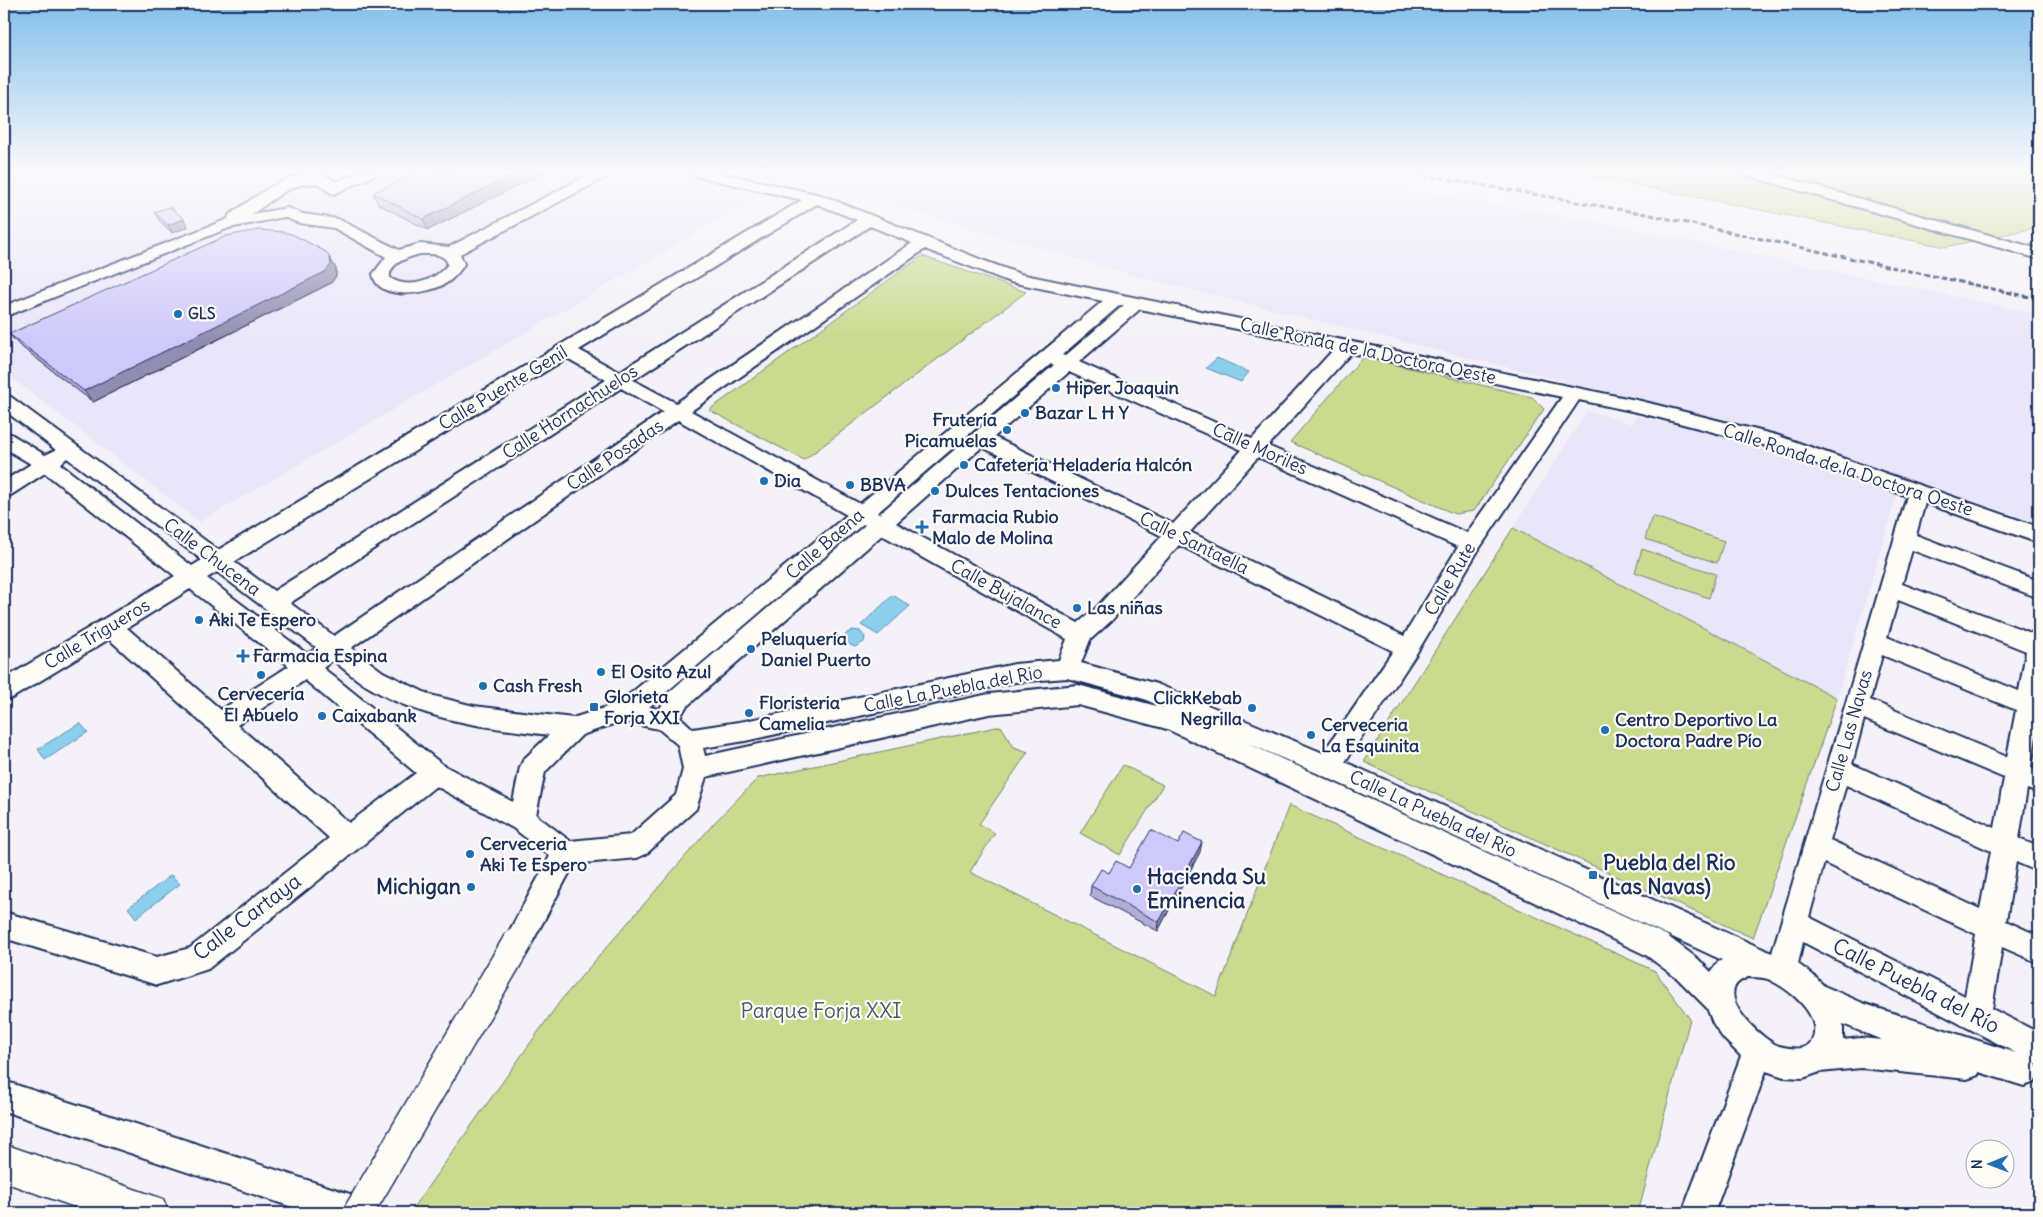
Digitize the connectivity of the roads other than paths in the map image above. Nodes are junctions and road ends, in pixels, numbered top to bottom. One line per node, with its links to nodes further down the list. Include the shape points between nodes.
1 (213, 229): 14 (street)
2 (363, 229): 13 (street)
3 (496, 229): 11 (street)
4 (765, 229): 20 (street, Calle Puente Genil)
5 (854, 229): 22 (street, Calle Hornachuelos)
6 (889, 229): 9 (street, Calle Ronda de la Doctora Oeste)
7 (1946, 229): 8 (street)
8 (1985, 240): 10 (street); 12 (street)
9 (923, 243): 15 (street, Calle Ronda de la Doctora Oeste, via 995,272); 25 (street, Calle Posadas)
10 (2039, 248)
11 (450, 253): 13 (street, via 420,249); 13 (street, via 456,264 452,270 435,282 413,288 394,287 382,280 383,268)
12 (2039, 254)
13 (398, 256)
14 (62, 288): 17 (street); 18 (street)
15 (1116, 299): 16 (street, Calle Ronda de la Doctora Oeste); 21 (street, Calle Baena)
16 (1137, 303): 19 (street, Calle Ronda de la Doctora Oeste); 21 (street, Calle Baena)
17 (4, 306)
18 (4, 312)
19 (1347, 346): 23 (street, Calle Ronda de la Doctora Oeste); 28 (street)
20 (566, 350): 22 (street, Calle Bujalance); 39 (street, Calle Puente Genil)
21 (1058, 360): 26 (street, Calle Baena); 28 (street, Calle Moriles); 33 (street, Calle Baena)
22 (620, 380): 25 (street, Calle Bujalance); 43 (street, Calle Hornachuelos)
23 (1574, 393): 32 (street, Calle Ronda de la Doctora Oeste, via 1769,440); 38 (street, Calle Rute)
24 (4, 401): 29 (street, Calle Chucena)
25 (678, 412): 33 (street, Calle Bujalance); 48 (street, Calle Posadas)
26 (980, 438): 34 (street, Calle Baena); 35 (street, Calle Santaella)
27 (4, 439): 30 (street, Calle Chucena)
28 (1256, 447): 35 (street); 38 (street, Calle Moriles)
29 (68, 450): 30 (street); 39 (street, Calle Chucena)
30 (46, 464): 31 (street); 40 (street, Calle Chucena)
31 (4, 490)
32 (1918, 492): 36 (street, Calle Ronda de la Doctora Oeste); 37 (street, Calle Las Navas)
33 (861, 513): 34 (street, Calle Bujalance); 55 (street, Calle Baena)
34 (880, 524): 45 (street, Calle Bujalance); 56 (street, Calle Baena, via 677,700)
35 (1176, 535): 45 (street, via 1104,614); 49 (street, Calle Santaella)
36 (2039, 535)
37 (1904, 540): 41 (street, Calle Las Navas); 42 (street)
38 (1471, 544): 49 (street, Calle Rute)
39 (218, 561): 40 (street, Calle Puente Genil); 43 (street, Calle Chucena)
40 (191, 577): 44 (street, Calle Trigueros); 50 (street, Calle Chucena)
41 (1890, 588): 46 (street, Calle Las Navas); 47 (street)
42 (2039, 590)
43 (273, 603): 48 (street, Calle Chucena)
44 (110, 626): 52 (street, Calle Trigueros); 57 (street)
45 (1080, 635): 51 (street)
46 (1875, 642): 53 (street, Calle Las Navas); 54 (street)
47 (2039, 646): 54 (street)
48 (333, 648): 50 (street, Calle Posadas); 58 (street, Calle Chucena, via 375,679 424,703 474,716)
49 (1408, 648): 60 (street, Calle Rute)
50 (306, 667): 57 (street, Calle Posadas); 63 (street, Calle Chucena)
51 (1068, 669): 59 (street, Calle La Puebla del Rio, via 1015,673); 60 (street, Calle La Puebla del Rio, via 1149,691)
52 (4, 691)
53 (1857, 705): 62 (street, Calle Las Navas); 64 (street)
54 (2034, 706): 64 (street)
55 (624, 712): 56 (street); 58 (street)
56 (666, 720): 59 (street)
57 (221, 723): 66 (street)
58 (573, 728): 65 (street, via 533,767)
59 (688, 740): 61 (street)
60 (1328, 766): 75 (street, Calle La Puebla del Rio)
61 (696, 769): 69 (street, via 687,801 637,846); 77 (street, Calle La Puebla del Rio, via 989,704 1078,695 1173,720 1656,945 1688,969)
62 (1838, 770): 67 (street); 68 (street, Calle Las Navas)
63 (434, 773): 65 (street, Calle Chucena); 66 (street, Calle Cartaya)
64 (2029, 777): 67 (street)
65 (522, 820): 69 (street)
66 (348, 839): 72 (street, Calle Cartaya, via 198,959 157,971)
67 (2006, 845): 70 (street); 73 (street)
68 (1816, 846): 71 (street, Calle Las Navas); 73 (street)
69 (566, 854): 85 (street, bridge)
70 (2039, 860)
71 (1793, 923): 75 (street, Calle Las Navas); 78 (street, Calle Puebla del Río)
72 (4, 926)
73 (1992, 928): 74 (street); 78 (street)
74 (2039, 950)
75 (1771, 967): 76 (street, via 1799,981); 77 (street, via 1745,963 1733,967 1724,975)
76 (1814, 996): 80 (street, via 1825,1013 1830,1030 1828,1045); 81 (street, via 1910,1034)
77 (1719, 1000): 79 (street, via 1732,1027)
78 (1976, 1017): 81 (street, Calle Puebla del Río)
79 (1758, 1051): 80 (street, via 1774,1060 1791,1063); 86 (street)
80 (1819, 1057): 81 (street, via 1862,1054)
81 (2034, 1065)
82 (4, 1096): 85 (street)
83 (4, 1163): 84 (highway)
84 (149, 1213)
85 (359, 1213)
86 (1698, 1213)

